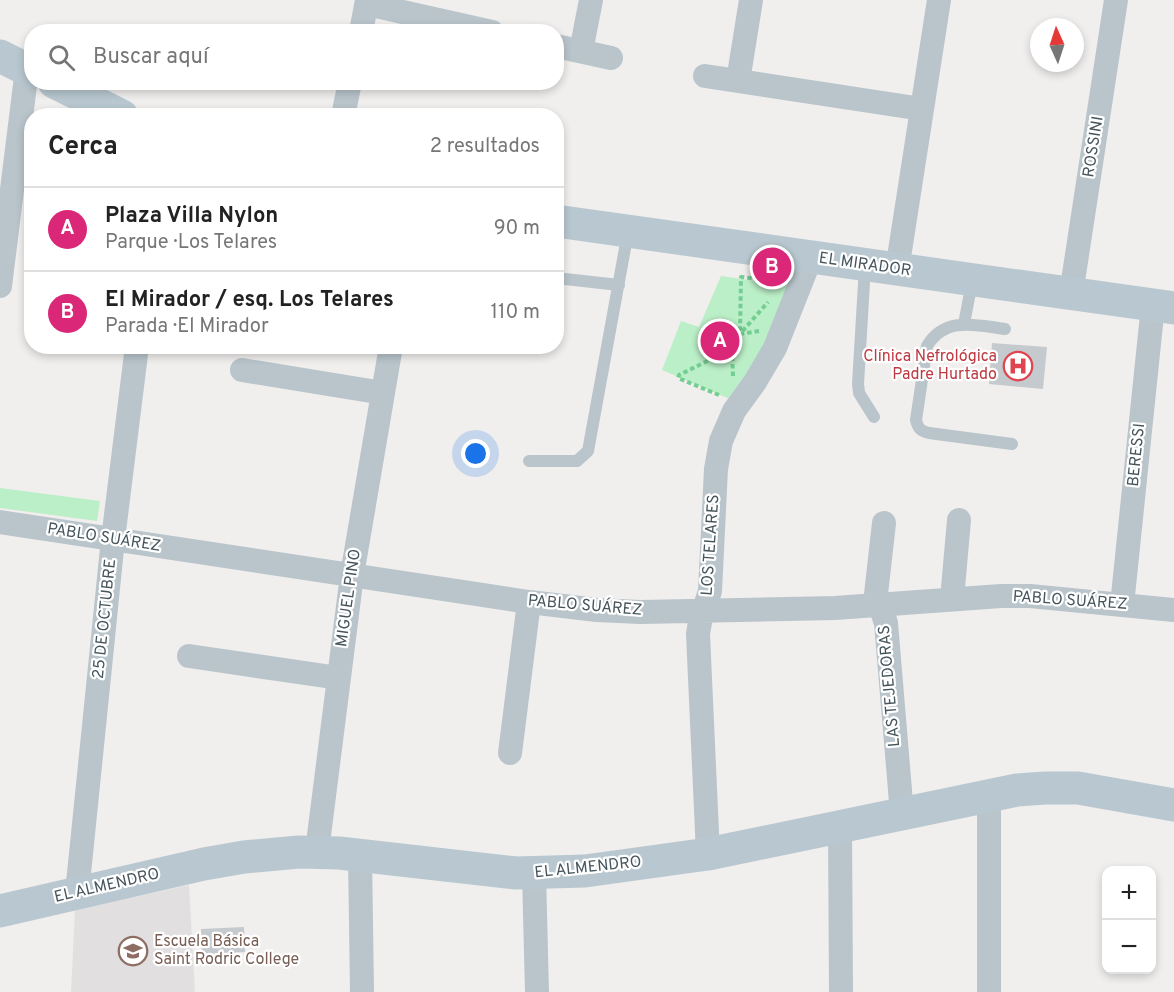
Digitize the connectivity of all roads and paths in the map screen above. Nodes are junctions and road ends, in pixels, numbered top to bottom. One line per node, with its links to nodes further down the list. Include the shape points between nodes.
1 (591, 0): 9 (street)
2 (751, 0): 12 (street)
3 (939, 0): 18 (street)
4 (1116, 0): 28 (street, ROSSINI)
5 (367, 2): 6 (street); 7 (street)
6 (363, 24)
7 (459, 24)
8 (564, 48): 9 (street)
9 (581, 51): 10 (street)
10 (611, 58)
11 (705, 76): 12 (street)
12 (738, 81): 18 (street)
13 (25, 90): 27 (street)
14 (69, 90): 16 (street)
15 (348, 90): 17 (street)
16 (106, 108)
17 (345, 108)
18 (922, 109): 22 (street)
19 (564, 222): 20 (street, EL MIRADOR)
20 (628, 231): 23 (street, EL MIRADOR); 26 (lane)
21 (865, 265): 22 (street, EL MIRADOR); 23 (street, EL MIRADOR); 39 (lane, via 858,384 859,393)
22 (897, 270): 25 (street, EL MIRADOR)
23 (799, 274): 31 (street, LOS TELARES); 33 (path); 33 (path, via 741,277)
24 (564, 279): 26 (lane)
25 (972, 280): 28 (street, EL MIRADOR); 30 (lane)
26 (619, 285): 41 (lane, via 588,451 577,461)
27 (0, 286)
28 (1071, 294): 29 (street, EL MIRADOR)
29 (1163, 307): 49 (street, BERESSI)
30 (964, 324): 32 (lane); 40 (lane, via 940,331 927,346 917,427 929,433)
31 (783, 328): 33 (path); 38 (street, LOS TELARES, via 764,368)
32 (1005, 329)
33 (740, 334): 38 (path, via 732,350 680,373 678,378)
34 (136, 354): 45 (street, 25 DE OCTUBRE)
35 (390, 354): 37 (street, MIGUEL PINO)
36 (242, 370): 37 (street)
37 (383, 393): 46 (street, MIGUEL PINO)
38 (739, 405): 52 (street, LOS TELARES, via 725,428 718,455 710,591)
39 (874, 417)
40 (1012, 444)
41 (529, 461)
42 (959, 520): 47 (street)
43 (0, 522): 45 (street, PABLO SUÁREZ)
44 (884, 523): 50 (street, LAS TEJEDORAS, via 876,582)
45 (113, 539): 46 (street, PABLO SUÁREZ); 64 (street, 25 DE OCTUBRE)
46 (352, 575): 48 (street, PABLO SUÁREZ); 54 (street, MIGUEL PINO)
47 (952, 599): 49 (street, PABLO SUÁREZ, via 1030,596); 50 (street, PABLO SUÁREZ)
48 (529, 602): 52 (street, PABLO SUÁREZ, via 597,610); 55 (street)
49 (1122, 605): 51 (street, PABLO SUÁREZ)
50 (880, 606): 52 (street, PABLO SUÁREZ); 58 (street, LAS TEJEDORAS, via 886,622)
51 (1174, 610)
52 (704, 611): 61 (street, LOS TELARES, via 698,634)
53 (189, 656): 54 (street)
54 (339, 678): 60 (street, MIGUEL PINO)
55 (510, 753)
56 (989, 796): 57 (street, EL ALMENDRO, via 1061,787); 58 (street, EL ALMENDRO); 69 (street)
57 (1174, 805)
58 (902, 814): 59 (street, EL ALMENDRO)
59 (840, 828): 61 (street, EL ALMENDRO); 68 (street)
60 (317, 851): 62 (street, EL ALMENDRO); 64 (street, EL ALMENDRO, via 204,864)
61 (708, 854): 63 (street, EL ALMENDRO)
62 (360, 855): 63 (street, EL ALMENDRO); 66 (street)
63 (534, 874): 67 (street)
64 (77, 893): 65 (street, EL ALMENDRO)
65 (0, 910)
66 (362, 992)
67 (537, 992)
68 (841, 992)
69 (988, 992)

